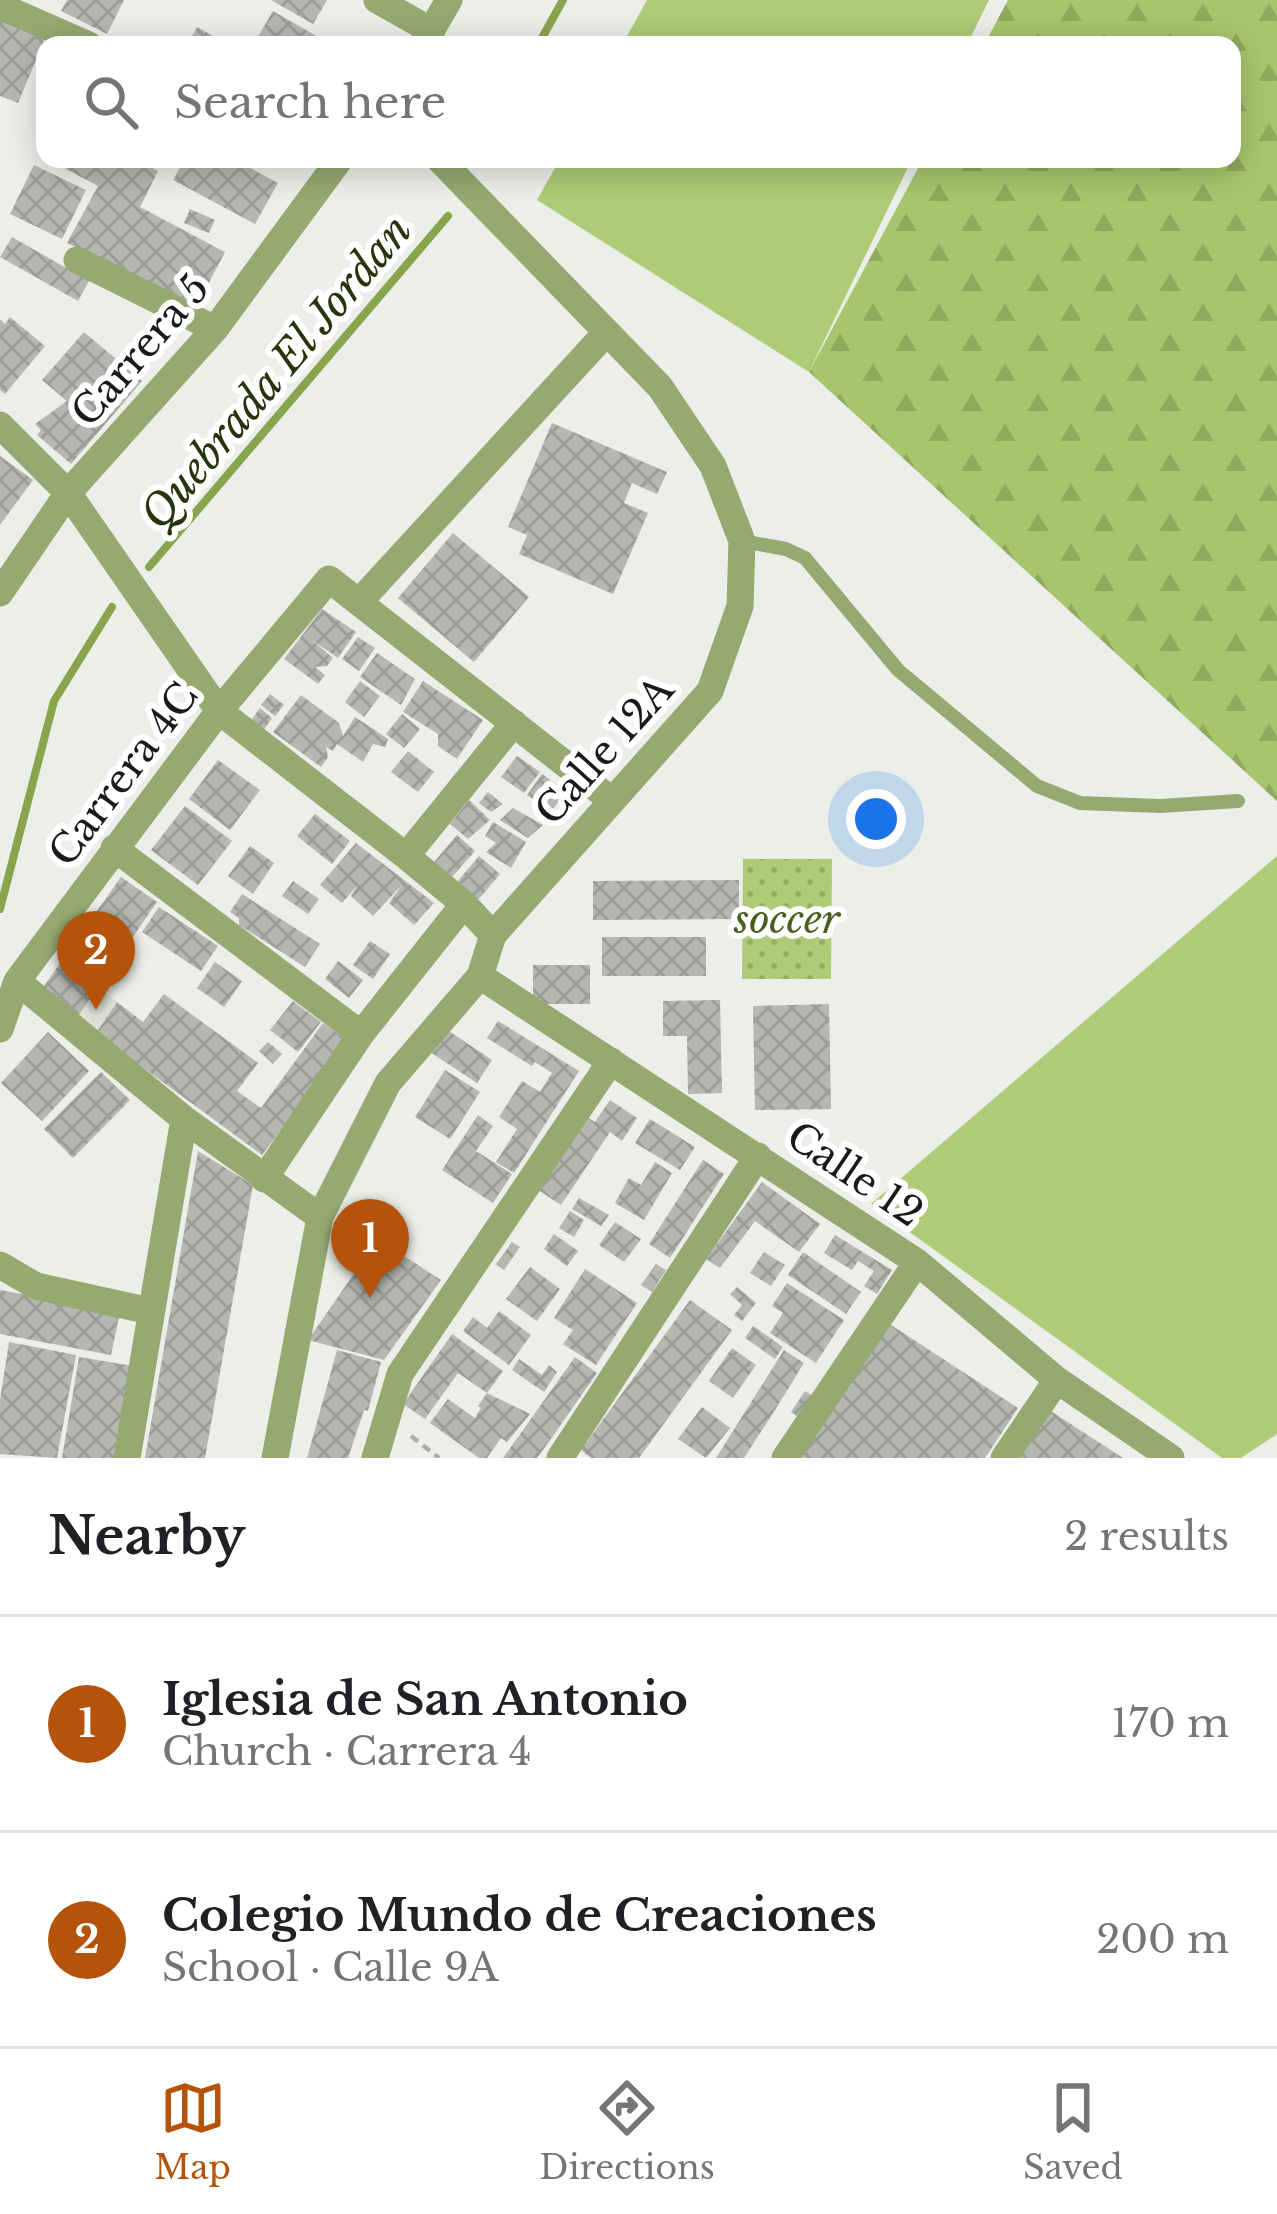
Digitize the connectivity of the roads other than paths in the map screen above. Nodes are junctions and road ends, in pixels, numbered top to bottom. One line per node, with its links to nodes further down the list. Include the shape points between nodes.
1 (377, 0): 5 (street)
2 (449, 0): 6 (street)
3 (0, 7): 4 (street)
4 (68, 36)
5 (424, 36)
6 (428, 36)
7 (333, 168): 10 (street, Carrera 5)
8 (448, 168): 11 (street, Calle 12A)
9 (77, 260): 10 (street)
10 (214, 328): 13 (street, Carrera 5)
11 (605, 333): 14 (street, Calle 12A, via 660,387 713,466); 16 (street)
12 (0, 425): 13 (street)
13 (68, 493): 15 (street, Carrera 5); 17 (street)
14 (742, 542): 19 (street, Calle 12A, via 740,606 710,691); 20 (lane, via 805,557 898,670 1037,785 1080,803)
15 (0, 593)
16 (358, 602): 17 (street, Carrera 4C, via 328,580); 18 (street)
17 (219, 711): 21 (street, Carrera 4C); 22 (street)
18 (514, 723): 19 (street); 22 (street)
19 (610, 799): 24 (street, Calle 12A)
20 (1238, 801)
21 (114, 848): 26 (street, Carrera 4C); 28 (street)
22 (406, 856): 23 (street)
23 (464, 904): 24 (street); 28 (street)
24 (493, 935): 25 (street, Calle 12A)
25 (480, 976): 29 (street, Calle 12); 33 (street, Calle 12A, via 388,1083)
26 (16, 981): 27 (street, Carrera 4C); 30 (street)
27 (1, 1024)
28 (361, 1034): 32 (street)
29 (611, 1061): 31 (street, Calle 12); 40 (street, via 400,1374)
30 (184, 1119): 32 (street); 36 (street)
31 (758, 1156): 34 (street, Calle 12); 41 (street)
32 (264, 1179): 33 (street)
33 (320, 1217): 39 (street, Calle 12A)
34 (917, 1262): 37 (street, Calle 12); 42 (street)
35 (0, 1265): 36 (street, via 36,1286)
36 (150, 1311): 38 (street)
37 (1057, 1380): 43 (street); 44 (street, Calle 12)
38 (127, 1458)
39 (275, 1458)
40 (374, 1458)
41 (560, 1458)
42 (785, 1458)
43 (1004, 1458)
44 (1171, 1458)

